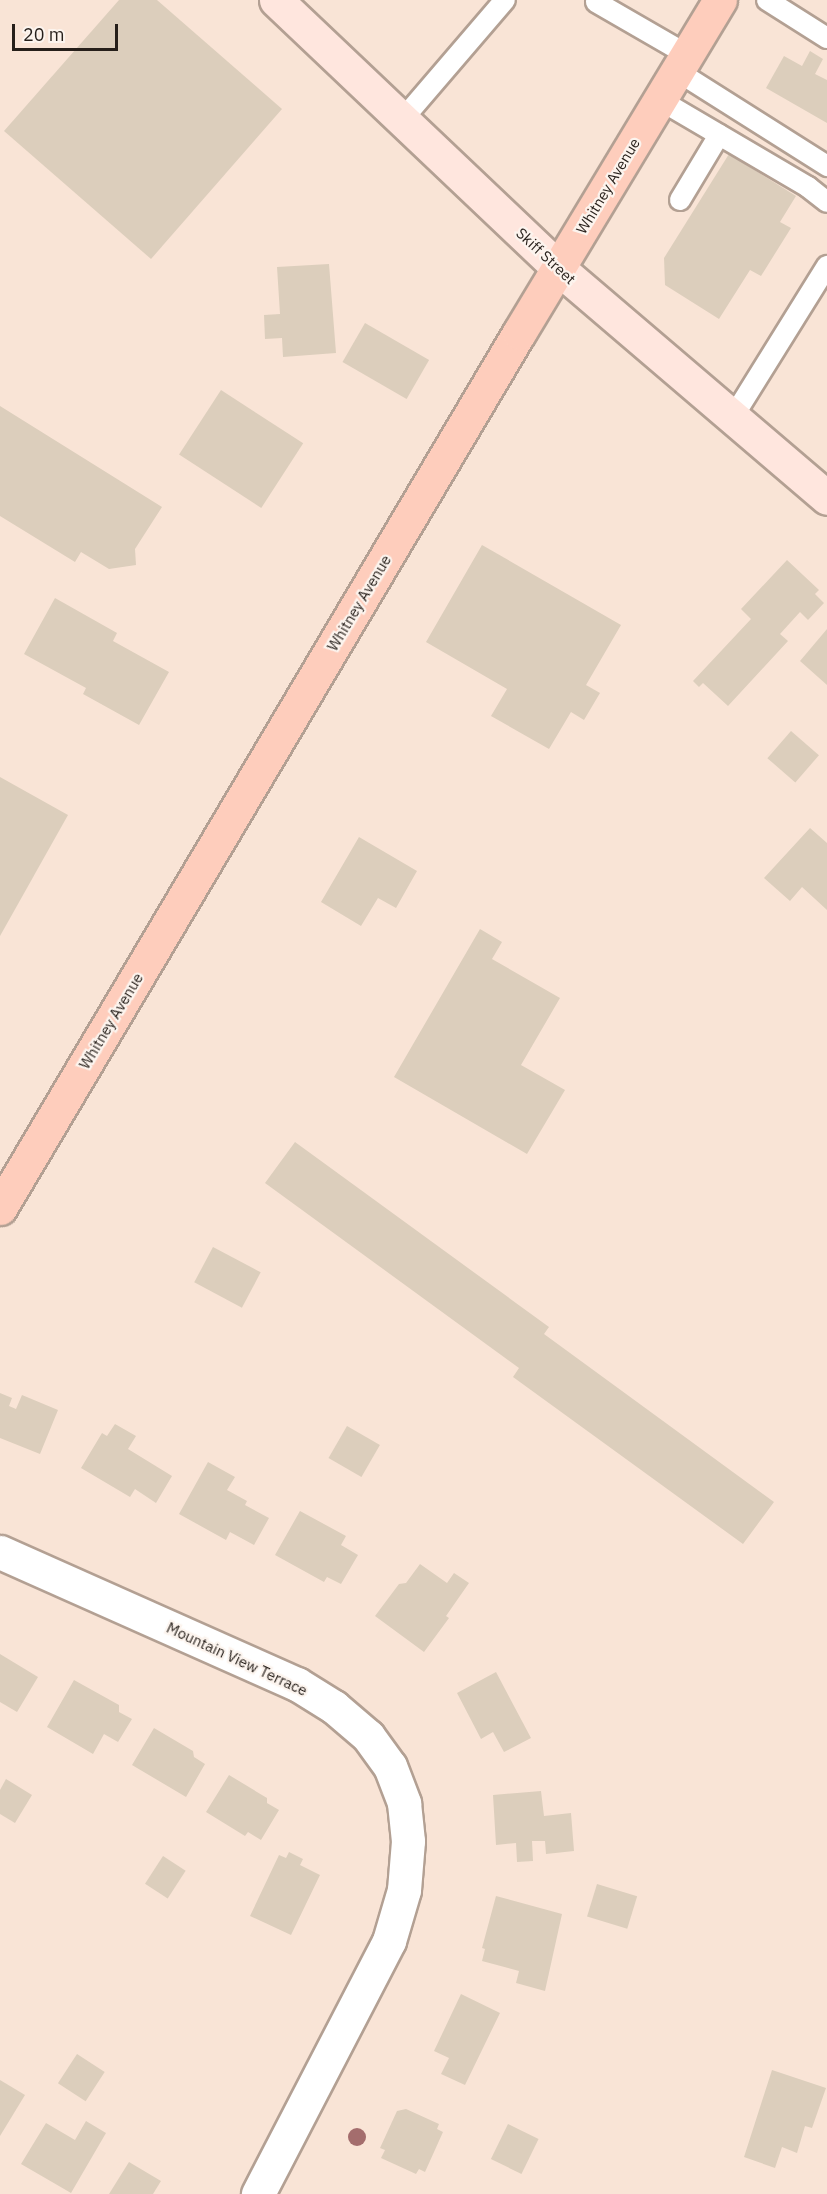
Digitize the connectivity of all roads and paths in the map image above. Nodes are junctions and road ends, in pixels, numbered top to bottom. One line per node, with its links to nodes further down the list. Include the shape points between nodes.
1 (276, 0): 9 (main road, Skiff Street)
2 (505, 0): 9 (lane)
3 (720, 0): 7 (main road, Whitney Avenue)
4 (767, 0): 6 (lane)
5 (595, 1): 7 (lane)
6 (827, 38)
7 (681, 63): 8 (main road, Whitney Avenue); 11 (lane)
8 (660, 100): 10 (lane); 15 (main road, Whitney Avenue)
9 (402, 120): 15 (main road, Skiff Street)
10 (719, 135): 12 (lane); 13 (lane)
11 (827, 166)
12 (680, 201)
13 (827, 202)
14 (827, 266): 16 (lane)
15 (558, 268): 16 (main road, Skiff Street); 18 (main road, Whitney Avenue)
16 (733, 417): 17 (main road, Skiff Street)
17 (824, 488)
18 (0, 1208)
19 (0, 1552): 20 (street, Mountain View Terrace, via 297,1684 334,1707 368,1736 390,1766 404,1803 408,1842 404,1890 389,1941)
20 (258, 2194)

